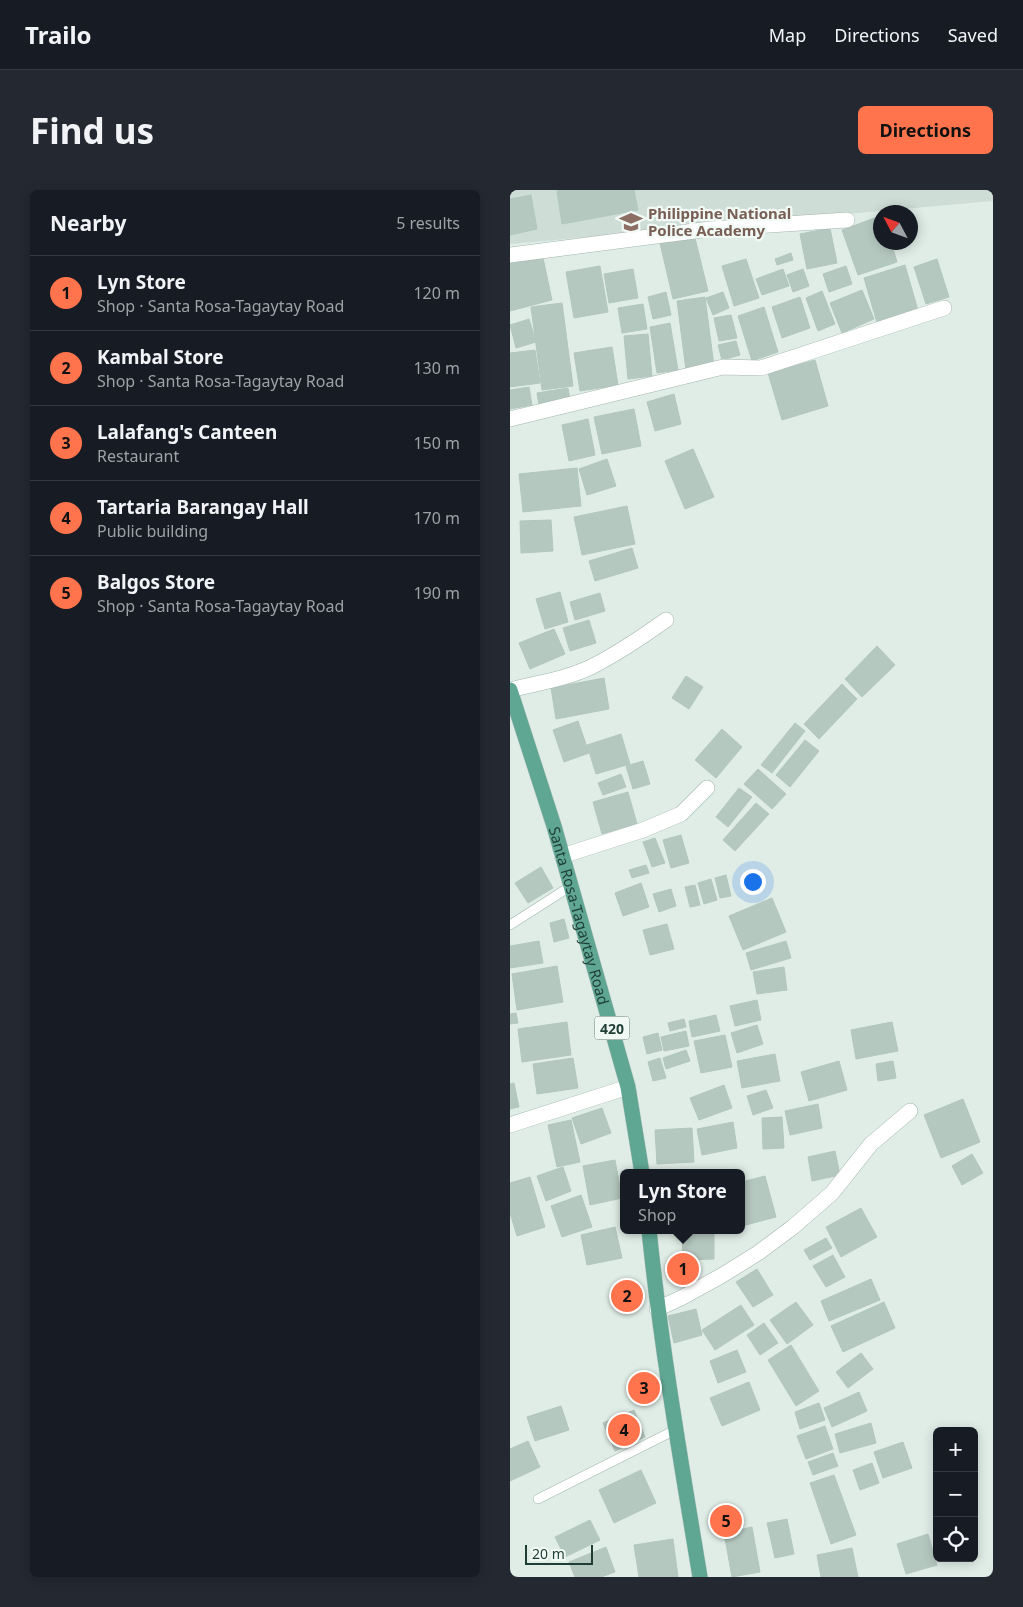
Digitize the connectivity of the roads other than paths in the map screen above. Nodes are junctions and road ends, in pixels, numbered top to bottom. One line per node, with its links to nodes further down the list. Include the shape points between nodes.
1 (847, 220): 2 (street, via 710,229)
2 (510, 255)
3 (944, 308): 4 (street, via 761,368 723,367)
4 (510, 419)
5 (666, 620): 6 (street, via 590,667)
6 (510, 690): 8 (main road, Santa Rosa-Tagaytay Road / 420)
7 (707, 788): 8 (street, via 681,814)
8 (562, 856): 9 (main road, Santa Rosa-Tagaytay Road / 420)
9 (571, 886): 10 (lane); 11 (main road, Santa Rosa-Tagaytay Road / 420)
10 (510, 925)
11 (628, 1087): 13 (street); 14 (main road, Santa Rosa-Tagaytay Road / 420)
12 (910, 1111): 16 (street, via 871,1144 832,1193 793,1227 721,1276)
13 (510, 1125)
14 (641, 1169)
15 (649, 1234): 16 (main road)
16 (657, 1309): 17 (main road)
17 (675, 1430): 18 (lane); 19 (main road)
18 (538, 1499)
19 (700, 1577)

